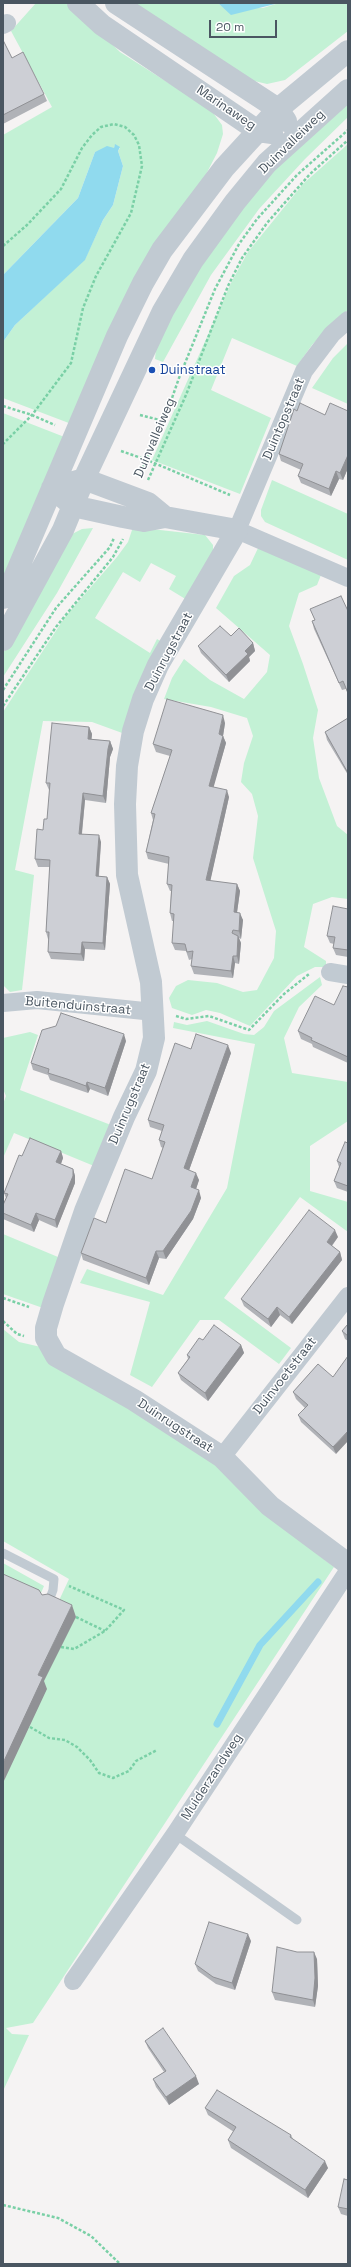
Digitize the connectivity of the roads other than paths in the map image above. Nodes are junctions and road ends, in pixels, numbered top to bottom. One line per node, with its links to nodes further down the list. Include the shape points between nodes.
1 (78, 3): 6 (street, Marinaweg, via 102,25)
2 (116, 3): 5 (street)
3 (348, 51): 5 (street)
4 (348, 90): 7 (street, Duinvalleiweg)
5 (278, 109): 6 (street); 7 (street)
6 (258, 131): 7 (street, Marinaweg); 10 (street, via 201,196 162,250 117,336)
7 (295, 136): 9 (street, Duinvalleiweg, via 267,163 193,260 163,311)
8 (348, 320): 13 (street, Duintopstraat, via 332,334 304,371)
9 (84, 479): 10 (street); 11 (street, Duinvalleiweg); 12 (street)
10 (52, 488): 11 (street); 15 (street)
11 (73, 506): 12 (street); 16 (street, Duinvalleiweg, via 46,564)
12 (133, 509): 13 (street)
13 (237, 530): 14 (street); 20 (street, Duinrugstraat, via 158,665 143,699 127,766 127,875 151,982)
14 (348, 578)
15 (3, 598)
16 (3, 640)
17 (330, 972): 18 (street)
18 (348, 975)
19 (3, 1002): 20 (street, Buitenduinstraat, via 37,1000)
20 (154, 1012): 22 (street, Duinrugstraat, via 154,1038 146,1071 85,1211 53,1304 46,1328 46,1338 56,1356 134,1400)
21 (348, 1296): 22 (street, Duinvoetstraat)
22 (222, 1457): 24 (street, via 270,1506)
23 (3, 1553): 26 (lane, via 54,1579)
24 (348, 1564)
25 (348, 1571): 27 (street, Muiderzandweg)
26 (48, 1601)
27 (175, 1834): 28 (lane); 29 (street, Muiderzandweg)
28 (297, 1920)
29 (73, 1982)

